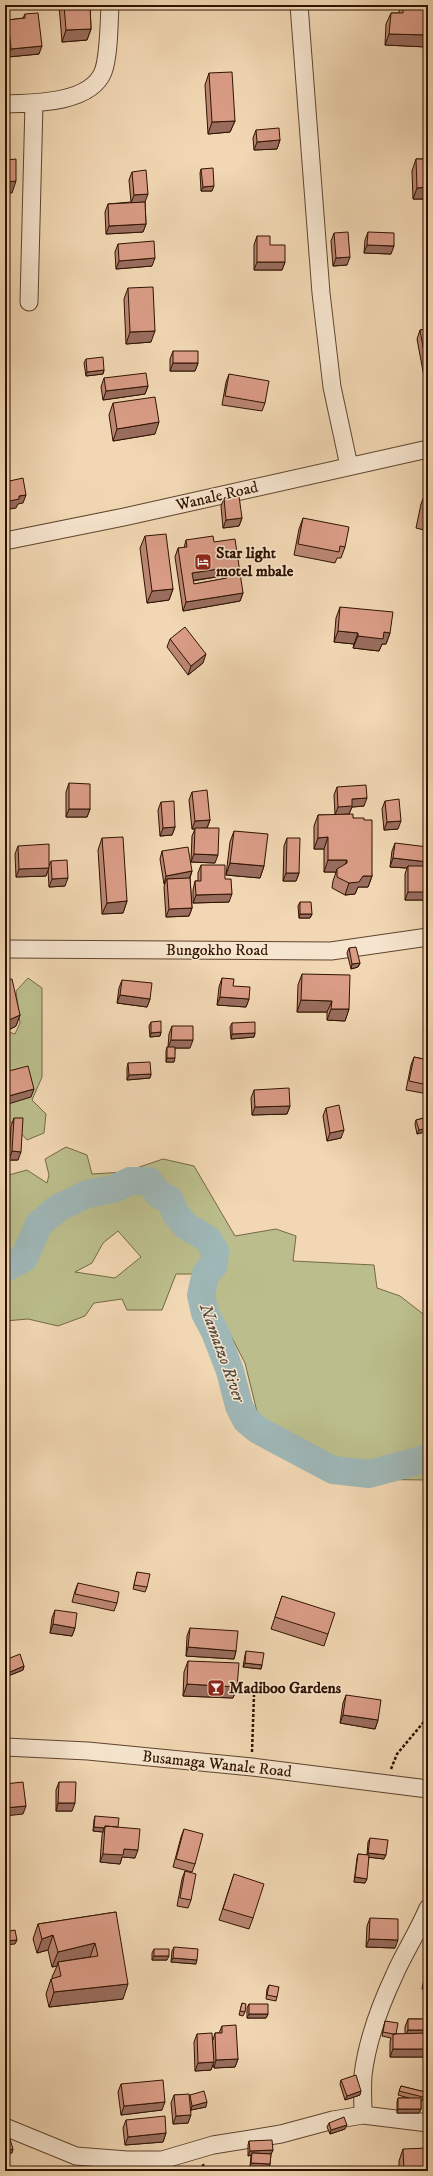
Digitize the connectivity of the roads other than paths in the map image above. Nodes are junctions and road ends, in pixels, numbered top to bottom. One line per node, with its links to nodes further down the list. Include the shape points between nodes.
1 (110, 5): 3 (street, via 103,73 92,87 70,97)
2 (299, 5): 7 (street, via 321,293 332,387)
3 (34, 103): 4 (street); 5 (street)
4 (5, 104)
5 (29, 302)
6 (428, 449): 7 (street, Wanale Road)
7 (349, 466): 8 (street, Wanale Road)
8 (5, 541)
9 (428, 937): 10 (street, Bungokho Road, via 331,951)
10 (5, 949)
11 (5, 1747): 12 (street, Busamaga Wanale Road, via 88,1751 252,1767)
12 (428, 1789)
13 (428, 1908): 14 (street, via 418,1933 394,1974 381,2006 363,2075)
14 (363, 2115): 15 (street); 16 (street, via 332,2120 281,2134 213,2145 162,2160 76,2156)
15 (428, 2123)
16 (5, 2127)

